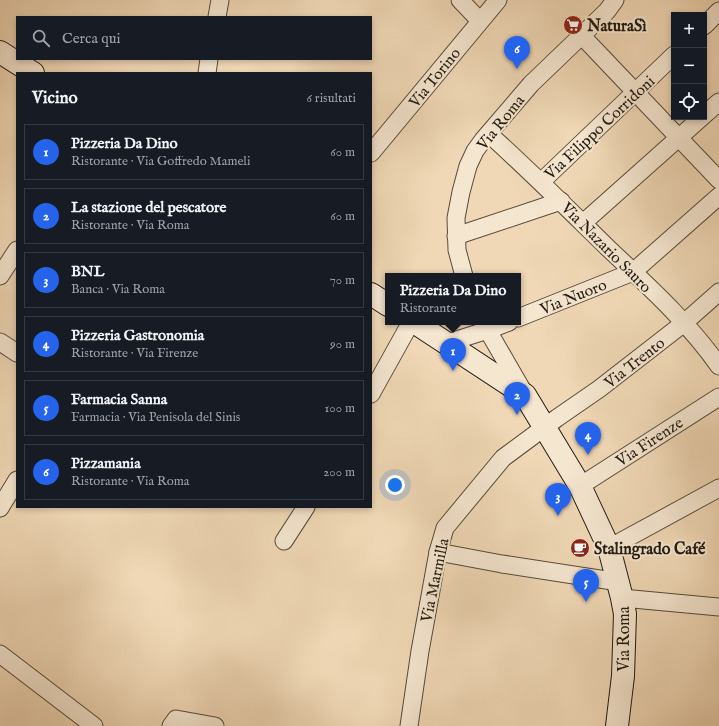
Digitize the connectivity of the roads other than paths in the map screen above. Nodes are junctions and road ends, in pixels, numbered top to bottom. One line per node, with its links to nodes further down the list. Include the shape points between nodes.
1 (460, 0): 5 (street)
2 (498, 0): 5 (street, Via Torino)
3 (615, 0): 7 (street, Via Roma)
4 (719, 12): 6 (street)
5 (480, 21): 19 (street, Via Torino)
6 (707, 23)
7 (582, 36): 13 (street); 17 (street, Via Roma, via 531,84)
8 (0, 52): 11 (main road)
9 (671, 58): 13 (street, Via Filippo Corridoni)
10 (209, 60): 12 (street)
11 (31, 72)
12 (207, 72)
13 (636, 93): 18 (street); 21 (street, Via Filippo Corridoni)
14 (719, 102): 15 (street)
15 (707, 112)
16 (698, 120): 18 (street)
17 (489, 134): 21 (street, Via Nazario Sauro); 25 (street, Via Roma, via 475,151 468,166 456,218)
18 (678, 138): 20 (street); 24 (street)
19 (372, 153)
20 (719, 180)
21 (541, 182): 23 (street, Via Nazario Sauro)
22 (719, 196): 27 (street, Via Nuoro)
23 (561, 201): 24 (street, Via Nazario Sauro); 25 (street)
24 (583, 223): 27 (street, Via Nazario Sauro)
25 (456, 236): 28 (street, Via Roma)
26 (16, 252): 29 (street)
27 (633, 272): 33 (street, Via Nuoro); 34 (street, Via Nazario Sauro)
28 (463, 273)
29 (0, 276)
30 (719, 292): 34 (street, Via Trento)
31 (372, 295): 32 (main road)
32 (385, 303)
33 (521, 317)
34 (684, 323): 41 (street, Via Nazario Sauro); 45 (street, Via Trento)
35 (410, 325): 42 (street)
36 (417, 325): 39 (main road)
37 (486, 326): 39 (street); 43 (street, Via Roma)
38 (0, 342): 40 (street)
39 (447, 343): 43 (main road)
40 (16, 351)
41 (719, 366)
42 (372, 392)
43 (525, 395): 45 (main road, Via Roma)
44 (719, 397): 47 (street, Via Firenze)
45 (545, 427): 47 (main road, Via Roma); 53 (street, Via Marmilla, via 503,458 445,528)
46 (16, 482): 49 (street)
47 (580, 486): 52 (main road, Via Roma)
48 (719, 488): 52 (street)
49 (0, 508)
50 (305, 508): 51 (street)
51 (284, 540)
52 (609, 548): 54 (main road, Via Roma)
53 (438, 552): 54 (street); 60 (street, Via Marmilla)
54 (621, 590): 55 (street); 61 (main road, Via Roma, via 625,614 623,676)
55 (719, 607)
56 (0, 654): 58 (street)
57 (173, 722): 59 (street)
58 (94, 726)
59 (215, 726)
60 (409, 726)
61 (617, 726)

